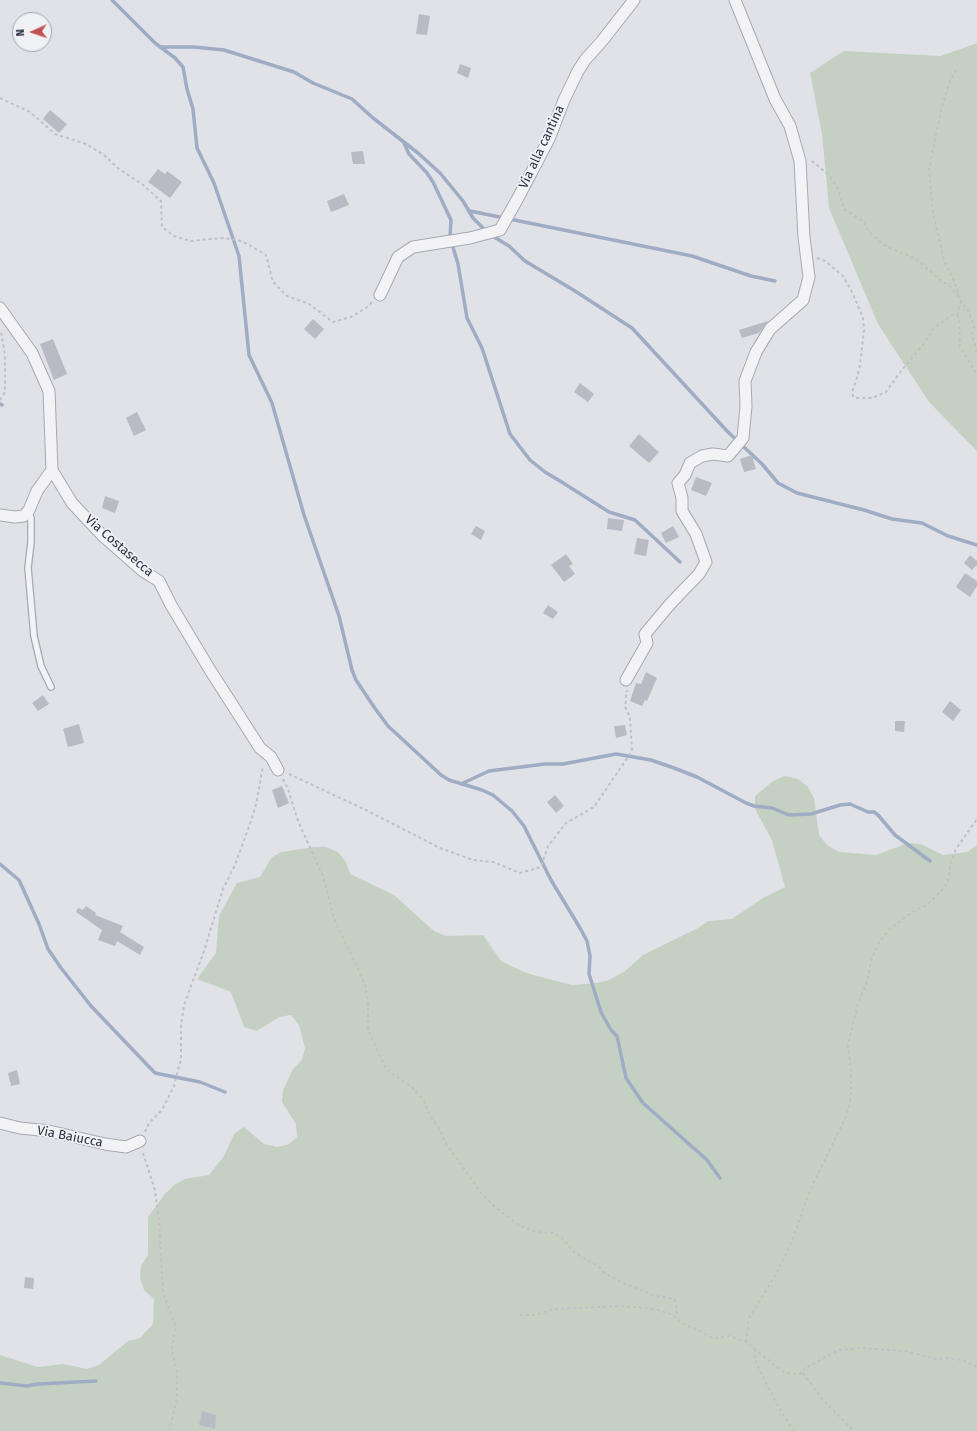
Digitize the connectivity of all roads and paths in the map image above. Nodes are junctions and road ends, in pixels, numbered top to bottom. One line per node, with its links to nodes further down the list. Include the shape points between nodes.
1 (634, 0): 7 (street, Via alla cantina, via 578,71 549,139 500,230 470,238 413,247 398,257)
2 (735, 0): 6 (street, via 774,99 790,126 799,155)
3 (956, 70): 8 (path, via 942,106 929,170 933,213 944,260)
4 (0, 98): 7 (path, via 30,112 55,134 86,144 142,184 161,201 162,226 174,236 190,241 223,238 242,241 266,255 273,282 287,296 309,304 333,322 351,317)
5 (809, 158): 8 (path, via 829,175 839,190 844,209 863,221 869,232 887,247 915,258 952,288)
6 (805, 252): 10 (path, via 825,261 843,276 863,318 863,344 853,389 855,398 872,398 886,392 934,329 952,315); 18 (street, via 809,277 803,300 770,329 756,352 745,381 743,438 728,456 702,456 690,463 678,483 682,511 696,534 706,562 700,574 644,634 647,643)
7 (380, 295)
8 (962, 301): 10 (path); 12 (path, via 974,325 972,334)
9 (0, 308): 15 (street, Via Costasecca, via 32,353 49,391)
10 (957, 315): 13 (path, via 960,346)
11 (2, 331): 14 (path, via 5,385)
12 (977, 353)
13 (977, 375)
14 (0, 400)
15 (52, 470): 16 (street); 20 (street, Via Costasecca, via 72,503 143,571 159,581 210,670 260,748)
16 (29, 510): 17 (street, via 24,516); 19 (lane, via 32,518 28,568 34,636 41,666)
17 (0, 515)
18 (626, 680): 21 (path, via 625,707 630,718 632,751 594,808 566,823 548,846 541,867 520,872 493,862 473,860 440,848 366,810)
19 (51, 687)
20 (270, 757): 21 (street, Via Costasecca); 24 (path, via 264,761 249,827 235,865 223,888 184,1005 181,1059 174,1086 162,1110 149,1123)
21 (278, 770): 26 (path, via 323,876 335,921 365,984 368,1030 386,1069 413,1088 424,1101 445,1142 482,1194 495,1207 519,1225 536,1232 553,1233 562,1238 574,1252 623,1283 656,1296 675,1300)
22 (977, 819): 27 (path, via 956,849 945,887 927,905 891,928 879,942 858,1003 850,1036 848,1047 851,1097 847,1115 814,1182 794,1236 775,1276 749,1318)
23 (0, 1123): 24 (street, Via Baiucca, via 126,1147)
24 (140, 1141): 31 (path, via 155,1190 163,1293 176,1327 172,1350 177,1373 177,1394)
25 (520, 1315): 26 (path, via 535,1315 554,1309 621,1306 654,1309)
26 (676, 1318): 27 (path, via 681,1323 710,1336 730,1336)
27 (746, 1342): 28 (path)
28 (756, 1349): 30 (path, via 783,1372); 32 (path, via 754,1358)
29 (977, 1367): 30 (path, via 962,1360 936,1359 906,1351 861,1348 839,1350 803,1370)
30 (803, 1373): 33 (path, via 822,1399)
31 (169, 1431)
32 (794, 1431)
33 (854, 1431)

